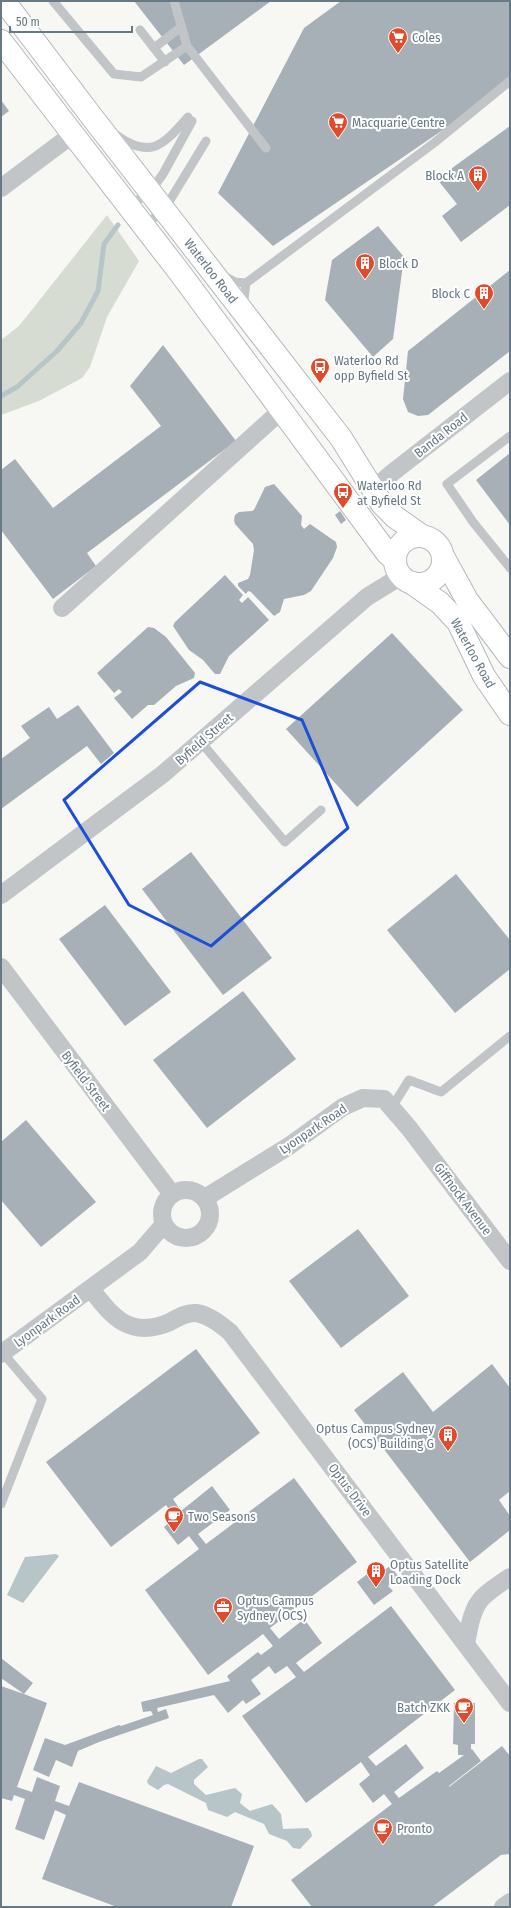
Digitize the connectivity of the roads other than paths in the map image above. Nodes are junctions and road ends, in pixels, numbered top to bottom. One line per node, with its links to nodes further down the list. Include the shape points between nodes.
1 (4, 1): 11 (street, Waterloo Road)
2 (53, 1): 9 (lane, via 114,74 141,77)
3 (174, 1): 4 (lane)
4 (181, 27): 7 (lane); 8 (lane)
5 (140, 30): 8 (lane)
6 (1, 41): 12 (street, Waterloo Road)
7 (187, 46): 9 (lane); 14 (lane, bridge)
8 (154, 48): 9 (lane)
9 (165, 62)
10 (510, 81): 21 (lane, via 434,143)
11 (92, 117): 16 (street, Waterloo Road); 16 (lane, via 124,141 146,147 159,145 167,140 190,119)
12 (73, 134): 15 (street); 17 (street, Waterloo Road)
13 (206, 141): 18 (lane)
14 (266, 148)
15 (1, 188)
16 (150, 192): 17 (lane); 18 (street, Waterloo Road)
17 (128, 207): 19 (street, Waterloo Road)
18 (164, 210): 19 (lane); 20 (street, Waterloo Road)
19 (143, 226): 24 (street, Waterloo Road)
20 (206, 266): 21 (lane, via 235,282); 22 (street, Waterloo Road)
21 (246, 283): 22 (lane)
22 (242, 311): 26 (street, Waterloo Road, via 341,438)
23 (510, 381): 26 (street, Banda Road)
24 (282, 410): 30 (street, Waterloo Road); 31 (street)
25 (510, 436): 29 (lane, via 448,484 473,522)
26 (373, 490): 27 (street, Waterloo Road, via 395,517)
27 (422, 536): 28 (street, via 438,545); 30 (street, via 406,540 396,552)
28 (444, 558): 30 (street, via 443,566 435,579 420,585); 32 (street, Waterloo Road, via 467,600)
29 (510, 568)
30 (402, 573): 33 (street, Waterloo Road, via 440,603 458,622 484,676); 34 (street, Byfield Street, via 367,597)
31 (62, 608)
32 (510, 655)
33 (510, 714)
34 (200, 741): 35 (lane, via 285,842); 36 (street, Byfield Street, via 126,803)
35 (321, 810)
36 (1, 895)
37 (1, 967): 41 (street, Byfield Street)
38 (510, 1036): 39 (lane, via 441,1092 409,1080)
39 (392, 1107): 40 (street, Lyonpark Road); 42 (street, Lyonpark Road, via 384,1099 363,1098 343,1107 289,1146)
40 (416, 1137): 44 (street, Giffnock Avenue)
41 (172, 1194): 42 (street, via 186,1190); 43 (street, via 163,1208)
42 (205, 1198): 43 (street, via 211,1214 210,1222 200,1235 192,1238 179,1237 169,1231)
43 (164, 1224): 45 (street, Lyonpark Road, via 140,1252)
44 (507, 1252)
45 (92, 1289): 46 (street, Lyonpark Road); 49 (street, Optus Drive, via 108,1311 129,1325 151,1329 195,1313 216,1320 230,1332)
46 (2, 1354): 47 (lane, via 42,1399)
47 (1, 1504)
48 (510, 1577): 49 (street, via 483,1597 476,1607)
49 (466, 1644): 50 (street, Optus Drive)
50 (510, 1703)
51 (510, 1902): 52 (street)
52 (504, 1907)

